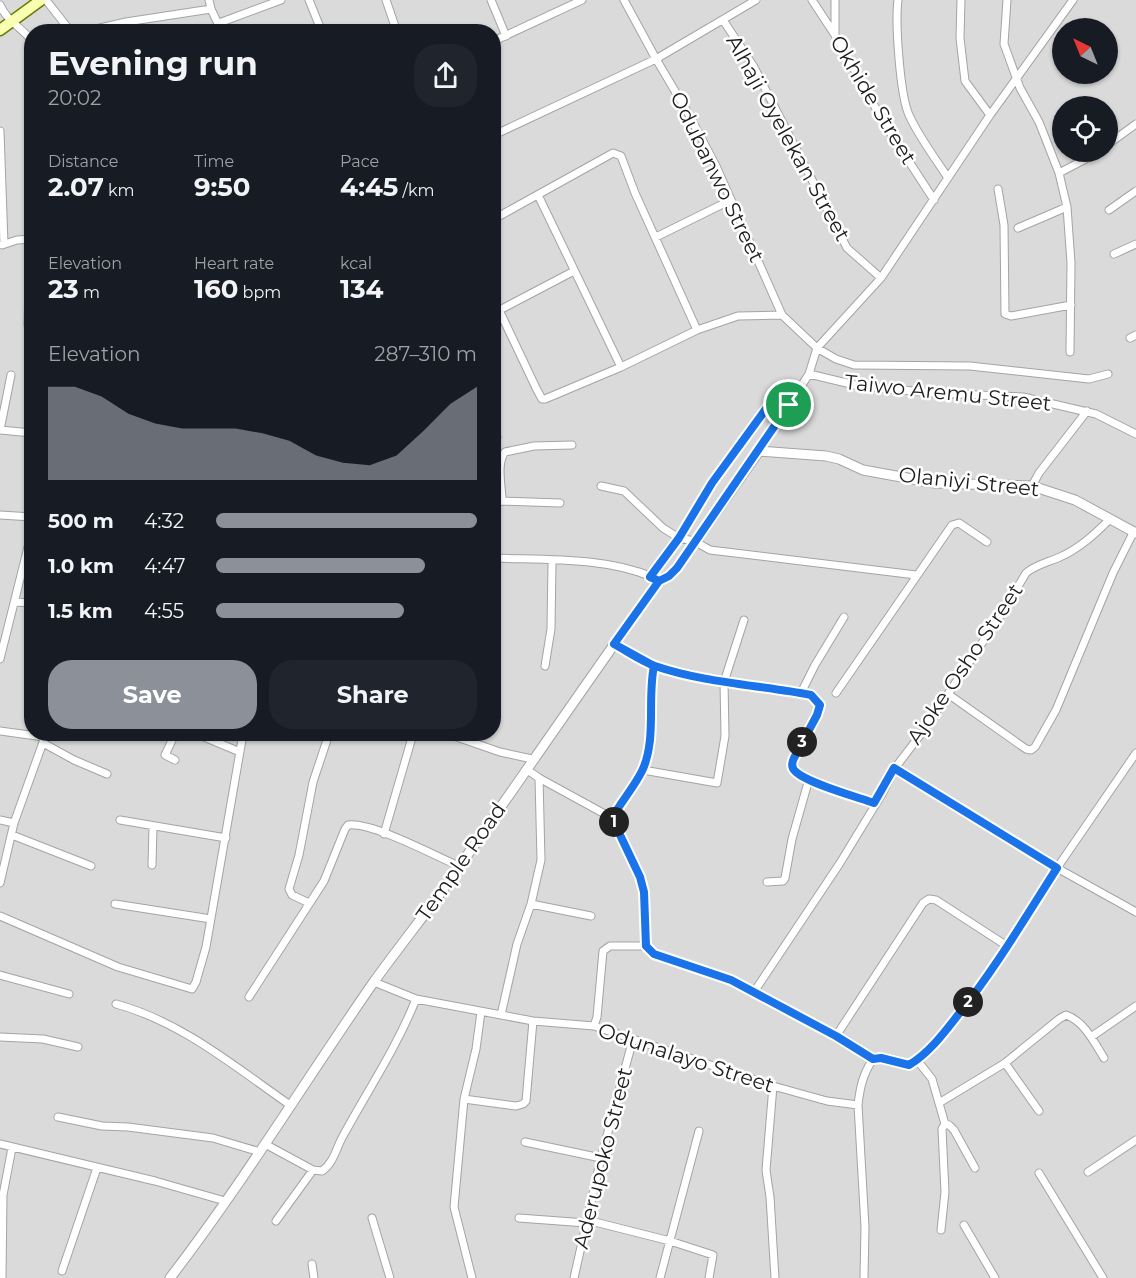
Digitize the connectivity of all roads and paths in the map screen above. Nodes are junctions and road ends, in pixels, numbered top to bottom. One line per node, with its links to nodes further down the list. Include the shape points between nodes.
1 (40, 0): 20 (main road)
2 (46, 0): 22 (street)
3 (209, 0): 18 (street)
4 (281, 0): 21 (street)
5 (309, 0): 24 (street)
6 (386, 0): 25 (street)
7 (491, 0): 29 (street)
8 (624, 0): 31 (street, Odubanwo Street)
9 (756, 0): 19 (street)
10 (812, 0): 28 (street, Okhide Street)
11 (835, 0): 28 (street)
12 (898, 0): 40 (street, via 904,97 909,114)
13 (961, 0): 33 (street, via 965,81)
14 (1007, 0): 32 (street, via 1004,44)
15 (1073, 0): 32 (street)
16 (577, 1): 29 (street)
17 (0, 5): 20 (street)
18 (212, 9): 21 (street); 23 (street)
19 (723, 20): 31 (street); 56 (street, Alhaji Oyelekan Street, via 754,67 847,248)
20 (10, 21): 26 (main road); 27 (street)
21 (219, 23)
22 (65, 24)
23 (117, 24)
24 (319, 24)
25 (394, 24)
26 (0, 30)
27 (24, 31)
28 (835, 35): 45 (street, Okhide Street, via 884,123)
29 (506, 36): 30 (street)
30 (501, 38)
31 (656, 59): 36 (street); 44 (street, Odubanwo Street)
32 (1017, 78): 33 (street); 39 (street)
33 (990, 115): 40 (street)
34 (1136, 124): 37 (street)
35 (0, 131): 53 (street)
36 (501, 132)
37 (1118, 138)
38 (1080, 162): 39 (street)
39 (1059, 173): 46 (street)
40 (948, 178): 45 (street)
41 (998, 189): 57 (street, via 1004,225 1005,314)
42 (1136, 191): 47 (street)
43 (538, 195): 48 (street); 50 (street, via 613,153 618,154); 55 (street)
44 (731, 200): 50 (street); 59 (street, Odubanwo Street)
45 (934, 200): 56 (street)
46 (1067, 207): 49 (street); 57 (street)
47 (1109, 210)
48 (501, 215)
49 (1018, 228)
50 (656, 237): 61 (street)
51 (24, 239): 53 (street)
52 (1136, 244): 54 (street)
53 (2, 245)
54 (1114, 254)
55 (574, 272): 58 (street); 64 (street)
56 (881, 278): 62 (street)
57 (1071, 305): 63 (street)
58 (501, 309)
59 (783, 315): 61 (street, via 738,316); 62 (street, Odubanwo Street)
60 (501, 321): 64 (street, via 542,399)
61 (697, 330): 64 (street)
62 (817, 350): 65 (street); 66 (street, Odubanwo Street, via 854,365 969,366 1089,379)
63 (1070, 352)
64 (621, 367)
65 (809, 373): 68 (street); 69 (street, Taiwo Aremu Street, via 855,385 1023,397)
66 (1108, 374)
67 (10, 375): 70 (street)
68 (789, 405): 74 (street); 85 (street, via 776,399 771,402 712,483)
69 (1087, 411): 72 (street, Taiwo Aremu Street); 78 (street)
70 (0, 430): 71 (street)
71 (24, 432)
72 (1136, 434)
73 (572, 445): 75 (street, via 534,446 505,452)
74 (759, 451): 78 (street, Olaniyi Street, via 826,456 863,470 933,483); 86 (street, Temple Road)
75 (501, 459)
76 (501, 484): 79 (street)
77 (601, 486): 85 (street, via 624,491)
78 (1032, 486): 83 (street, Olaniyi Street, via 1061,494)
79 (502, 501): 80 (street)
80 (560, 503)
81 (0, 514): 82 (street)
82 (24, 516)
83 (1110, 519): 84 (street, Olaniyi Street); 105 (street, Ajoke Osho Street, via 1082,545 1026,573)
84 (1135, 532): 105 (street, via 1113,573 1056,710 1035,747 1026,749)
85 (679, 538): 86 (street); 92 (street)
86 (694, 542): 91 (street, via 710,550); 93 (street, Temple Road, via 677,568)
87 (987, 542): 91 (street, via 955,523)
88 (501, 558): 89 (street)
89 (552, 560): 92 (street, via 612,566); 100 (street, via 551,628)
90 (24, 564): 94 (street)
91 (915, 575): 104 (street)
92 (650, 577): 93 (street)
93 (659, 581): 98 (street, Temple Road)
94 (15, 602): 95 (street); 99 (street)
95 (24, 603)
96 (844, 617): 103 (street)
97 (744, 620): 102 (street)
98 (614, 644): 101 (street); 118 (street, Temple Road)
99 (0, 659)
100 (545, 666)
101 (654, 666): 102 (street); 122 (street)
102 (724, 682): 103 (street); 122 (street, via 725,736 717,783)
103 (801, 693): 125 (street, via 811,695 820,705 792,764 794,771)
104 (836, 693)
105 (948, 694): 121 (street, Ajoke Osho Street)
106 (0, 731): 107 (street)
107 (24, 735)
108 (43, 741): 130 (street)
109 (48, 741): 123 (street, via 74,760)
110 (172, 741): 119 (street, via 165,755)
111 (214, 741): 116 (street)
112 (242, 741): 116 (street)
113 (327, 741): 141 (street, via 313,782 289,889 292,895)
114 (411, 741): 132 (street)
115 (468, 741): 118 (street)
116 (240, 752): 134 (street)
117 (1136, 753): 138 (street)
118 (532, 759): 120 (street, Temple Road)
119 (175, 760)
120 (526, 768): 124 (street); 137 (street, Temple Road)
121 (894, 768): 126 (street, Ajoke Osho Street); 138 (street)
122 (643, 770): 127 (street)
123 (107, 774)
124 (539, 777): 127 (street); 143 (street, via 541,860)
125 (809, 779): 126 (street); 139 (street, via 785,878)
126 (874, 803): 152 (street, Ajoke Osho Street, via 840,863)
127 (612, 818): 148 (street, via 644,892)
128 (0, 820): 130 (street)
129 (120, 820): 131 (street)
130 (14, 823): 133 (street)
131 (153, 826): 134 (street); 135 (street)
132 (384, 834): 137 (street); 141 (street, via 348,825 324,881)
133 (12, 836): 136 (street); 140 (street)
134 (226, 838): 147 (street)
135 (152, 865)
136 (91, 866)
137 (459, 866): 151 (street, Temple Road)
138 (1057, 868): 144 (street); 149 (street)
139 (766, 882)
140 (0, 883)
141 (309, 903): 154 (street)
142 (115, 904): 147 (street)
143 (531, 904): 146 (street); 159 (street, via 517,944)
144 (1136, 912)
145 (0, 916): 147 (street, via 118,967 189,990 194,987)
146 (591, 916)
147 (211, 919)
148 (646, 946): 152 (street, via 654,954 731,980); 161 (street, via 610,946 603,951)
149 (1007, 946): 162 (street, via 929,899); 169 (street, via 940,1038)
150 (0, 975): 153 (street)
151 (374, 982): 155 (street, Odunalayo Street); 174 (street, Temple Road)
152 (754, 992): 162 (street)
153 (69, 994)
154 (249, 997)
155 (416, 999): 158 (street, Odunalayo Street); 189 (street, via 402,1033 329,1167)
156 (116, 1004): 174 (street, via 180,1029)
157 (1136, 1006): 164 (street)
158 (481, 1012): 159 (street, Odunalayo Street); 172 (street)
159 (501, 1015): 160 (street, Odunalayo Street)
160 (533, 1021): 161 (street, Odunalayo Street); 172 (street, via 526,1101 516,1106)
161 (594, 1026): 165 (street, Odunalayo Street)
162 (836, 1036): 168 (street)
163 (0, 1037): 166 (street, via 44,1039)
164 (1091, 1037): 167 (street); 170 (street, via 1075,1018 1066,1015)
165 (633, 1039): 171 (street, Odunalayo Street); 186 (street, Aderupoko Street)
166 (78, 1047)
167 (1104, 1058)
168 (873, 1059): 169 (street, via 909,1065); 175 (street, via 864,1072)
169 (917, 1060): 173 (street, via 932,1079)
170 (1005, 1063): 173 (street); 176 (street)
171 (773, 1086): 175 (street, Odunalayo Street); 210 (street, via 766,1170)
172 (464, 1099): 206 (street, via 454,1207)
173 (939, 1103): 178 (street)
174 (290, 1105): 183 (street, Temple Road)
175 (858, 1105): 211 (street)
176 (1039, 1111)
177 (58, 1117): 185 (street, via 102,1126 213,1138)
178 (945, 1124): 188 (street, via 954,1130); 198 (street)
179 (699, 1131): 199 (street)
180 (1136, 1140): 190 (street)
181 (525, 1142): 186 (street)
182 (0, 1144): 184 (street)
183 (266, 1144): 185 (street, Temple Road); 189 (street)
184 (12, 1148): 187 (street); 202 (street, via 3,1195)
185 (260, 1152): 192 (street, Temple Road)
186 (601, 1158): 196 (street, Aderupoko Street)
187 (97, 1168): 192 (street); 201 (street)
188 (975, 1168)
189 (313, 1170): 195 (street)
190 (1088, 1172)
191 (1039, 1173): 213 (street)
192 (225, 1201): 203 (street, Temple Road)
193 (372, 1218): 205 (street)
194 (519, 1218): 196 (street)
195 (276, 1221)
196 (587, 1222): 199 (street); 207 (street, Aderupoko Street)
197 (964, 1225): 212 (street)
198 (941, 1230)
199 (670, 1241): 208 (street); 209 (street, via 713,1255)
200 (312, 1264): 204 (street)
201 (62, 1271)
202 (2, 1278)
203 (170, 1278)
204 (314, 1278)
205 (390, 1278)
206 (472, 1278)
207 (574, 1278)
208 (660, 1278)
209 (709, 1278)
210 (775, 1278)
211 (864, 1278)
212 (994, 1278)
213 (1103, 1278)

